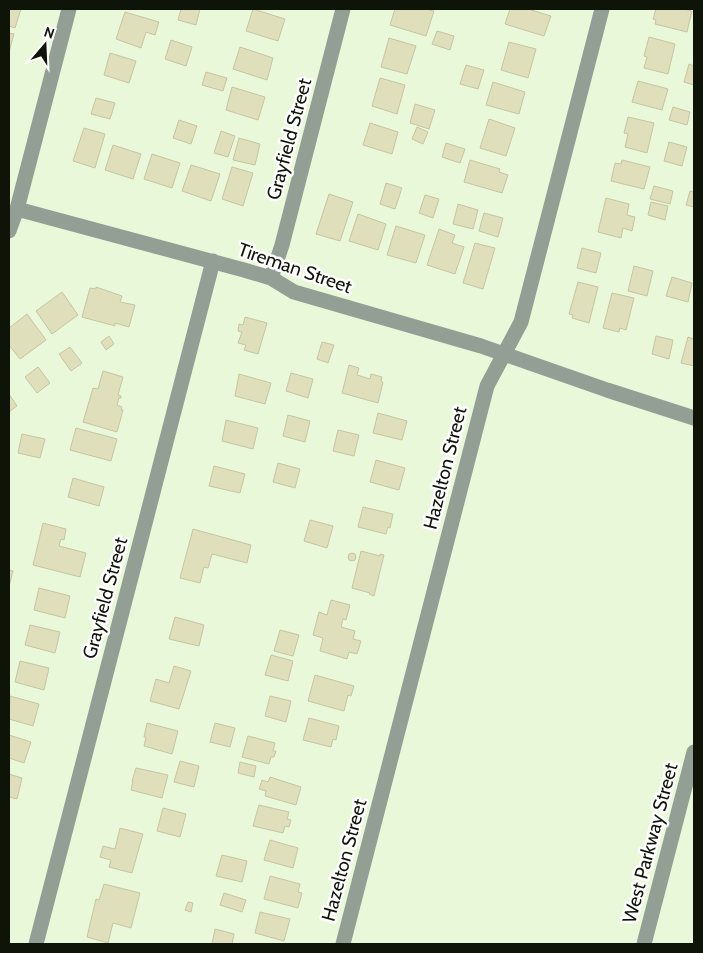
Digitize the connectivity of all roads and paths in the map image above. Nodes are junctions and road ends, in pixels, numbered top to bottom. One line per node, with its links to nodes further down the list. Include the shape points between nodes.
1 (69, 9): 4 (street)
2 (343, 9): 7 (street, Grayfield Street)
3 (602, 9): 8 (street, Hazelton Street, via 521,322)
4 (17, 209): 5 (street); 6 (street, Tireman Street)
5 (9, 231)
6 (213, 261): 7 (street, Tireman Street); 11 (street, Grayfield Street)
7 (271, 278): 8 (street, Tireman Street, via 294,292)
8 (504, 353): 9 (street, Tireman Street); 12 (street, Hazelton Street, via 487,386)
9 (694, 418)
10 (694, 752): 13 (street, West Parkway Street)
11 (36, 944)
12 (343, 944)
13 (644, 944)

